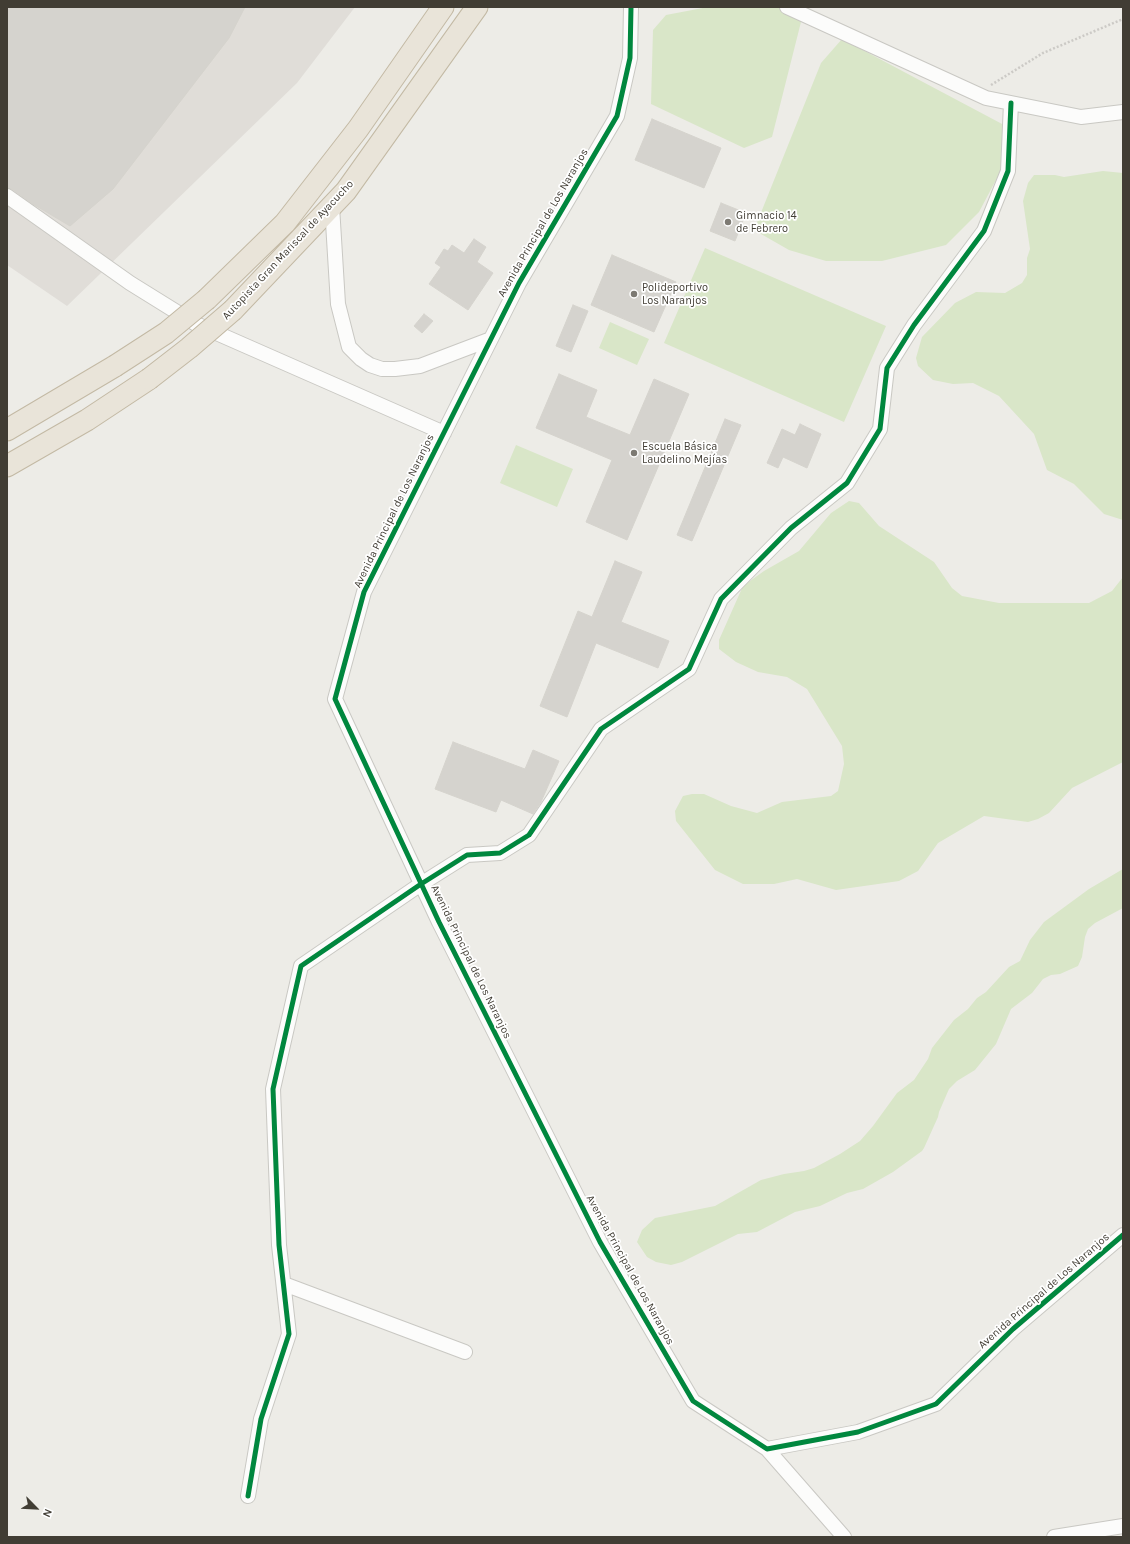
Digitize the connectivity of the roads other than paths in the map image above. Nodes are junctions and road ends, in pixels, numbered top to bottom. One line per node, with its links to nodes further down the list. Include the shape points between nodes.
1 (443, 7): 10 (highway, Autopista Gran Mariscal de Ayacucho, bridge, via 358,129 285,223 207,299 166,333)
2 (477, 7): 8 (highway, Autopista Gran Mariscal de Ayacucho, via 346,191)
3 (631, 7): 9 (street, Avenida Principal de Los Naranjos, via 630,58 617,116 519,282)
4 (787, 7): 5 (street, via 986,98)
5 (1011, 103): 6 (street, via 1081,117); 13 (street, via 1008,171 984,231 914,325 887,368 880,429 847,483 791,528 721,599 689,669 601,729 528,835 500,853 467,854)
6 (1123, 112)
7 (7, 196): 11 (street, via 130,283 196,324)
8 (332, 206): 9 (street, via 338,304 349,347 361,359 382,369 420,366); 12 (highway, Autopista Gran Mariscal de Ayacucho, bridge, via 233,310 190,348 87,420)
9 (491, 339): 11 (street, Avenida Principal de Los Naranjos)
10 (7, 430)
11 (444, 432): 13 (street, Avenida Principal de Los Naranjos, via 364,592 335,699)
12 (7, 466)
13 (421, 884): 15 (street, via 301,966 273,1089 279,1244); 17 (street, Avenida Principal de Los Naranjos, via 600,1242 693,1401)
14 (1123, 1235): 17 (street, Avenida Principal de Los Naranjos, via 1013,1329 936,1404 858,1432)
15 (284, 1284): 16 (street); 18 (street, via 289,1334 261,1420)
16 (465, 1352)
17 (767, 1449): 20 (street)
18 (248, 1496)
19 (1123, 1526): 21 (street)
20 (844, 1537)
21 (1054, 1537)

